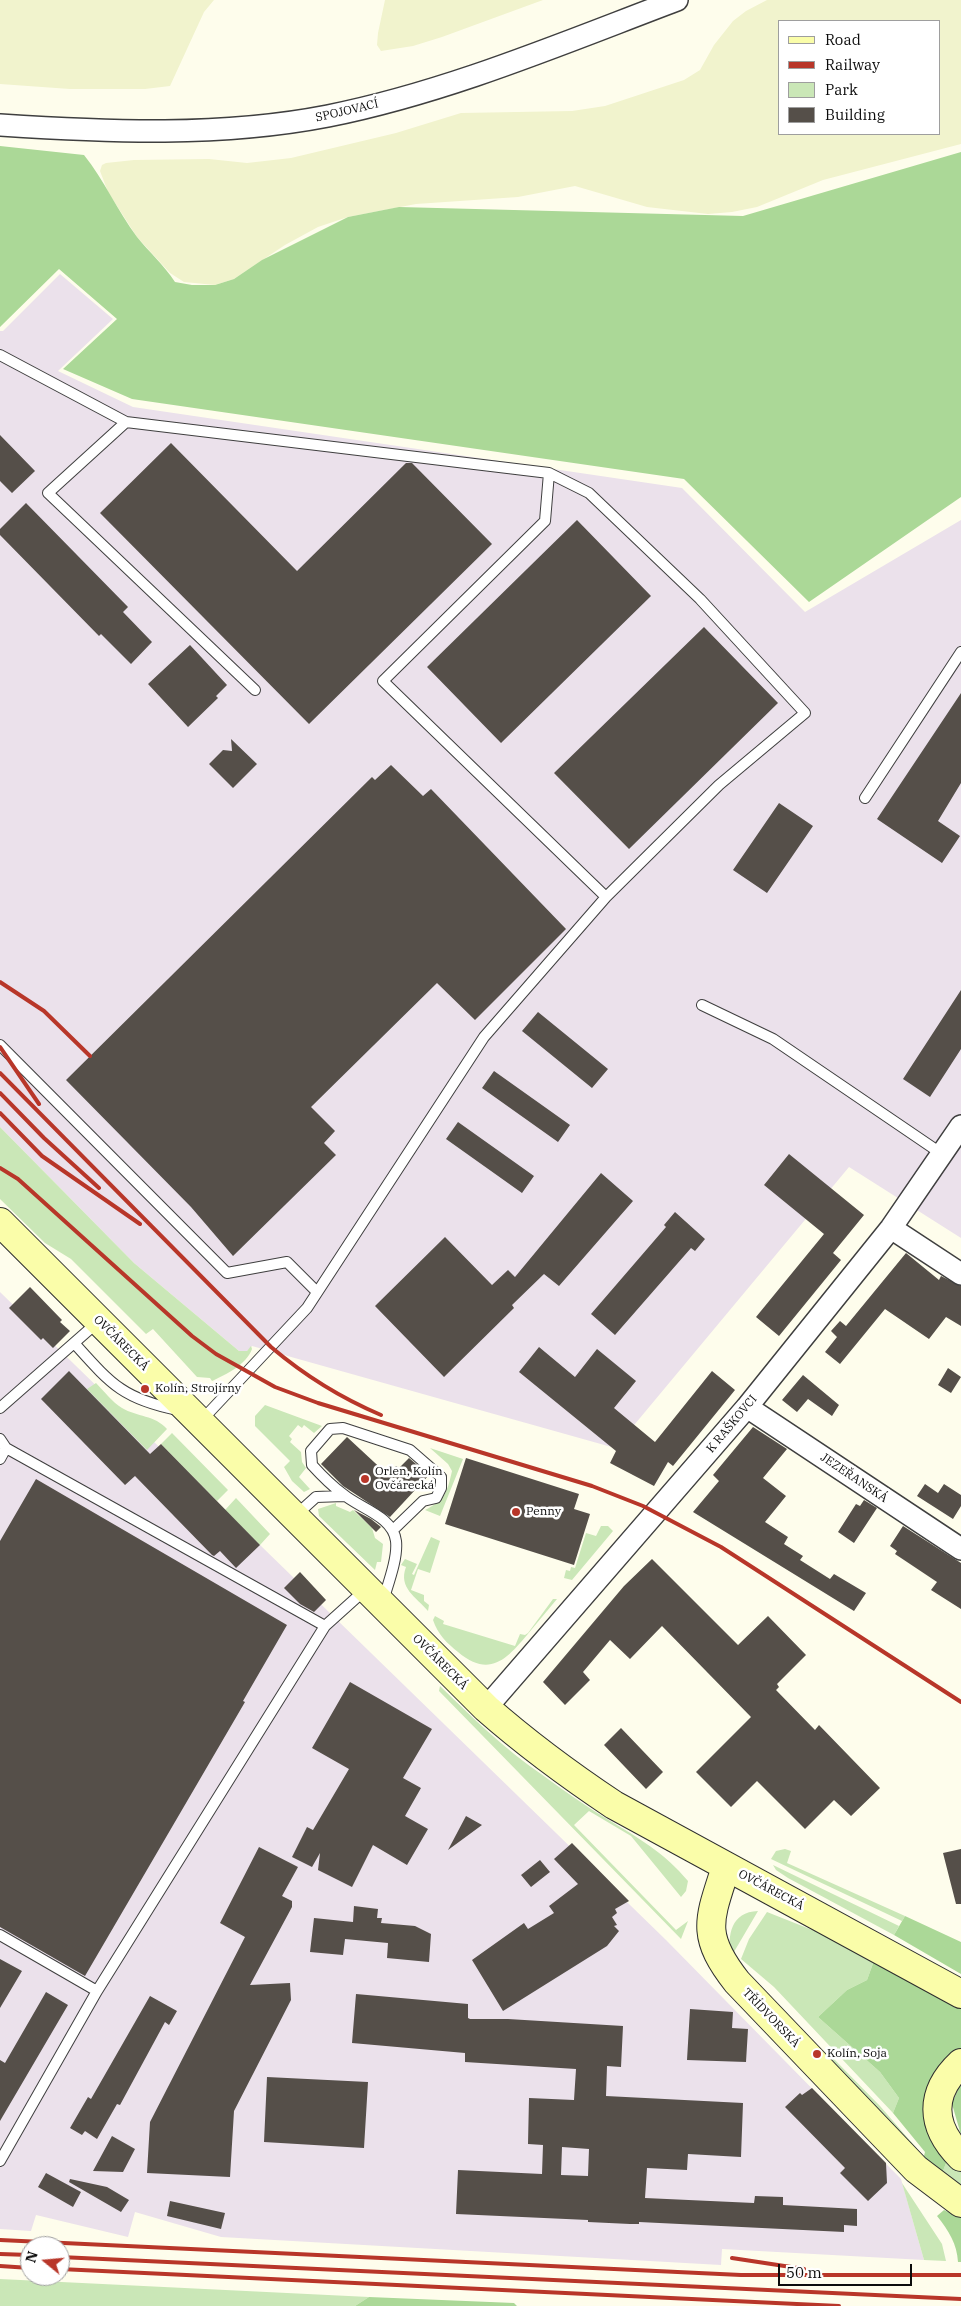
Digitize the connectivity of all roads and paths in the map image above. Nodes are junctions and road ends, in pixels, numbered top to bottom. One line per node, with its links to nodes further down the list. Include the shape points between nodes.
1 (677, 0): 2 (street, SPOJOVACÍ, via 459,80 329,116 244,128 161,132)
2 (0, 125)
3 (0, 355): 4 (lane)
4 (126, 422): 5 (lane); 7 (lane, via 48,493)
5 (549, 474): 9 (lane, via 545,520 383,681); 9 (lane, via 589,493 700,599 805,713 719,785)
6 (961, 652): 8 (lane)
7 (255, 690)
8 (865, 798)
9 (606, 897): 17 (lane, via 484,1037)
10 (702, 1005): 13 (lane, via 773,1039)
11 (0, 1045): 17 (lane, via 227,1273 287,1262)
12 (961, 1126): 13 (street, K RAŠKOVCI)
13 (942, 1154): 15 (street, K RAŠKOVCI)
14 (0, 1222): 18 (main road, OVČÁRECKÁ)
15 (892, 1228): 16 (street); 20 (street, K RAŠKOVCI)
16 (961, 1274)
17 (318, 1292): 22 (lane, via 272,1348)
18 (99, 1321): 19 (lane); 22 (main road, OVČÁRECKÁ)
19 (75, 1344): 21 (lane); 22 (lane, via 103,1375 127,1395)
20 (747, 1407): 28 (street, JEZEŘANSKÁ); 31 (street, K RAŠKOVCI)
21 (0, 1408)
22 (195, 1417): 26 (main road, OVČÁRECKÁ)
23 (3, 1444): 24 (lane); 30 (lane)
24 (0, 1459)
25 (344, 1496): 26 (lane, via 316,1497); 27 (lane, via 372,1511); 27 (lane, via 312,1465 311,1451 330,1429 343,1428 410,1450 441,1477 441,1488 436,1498 423,1501)
26 (294, 1516): 29 (main road, OVČÁRECKÁ)
27 (393, 1530): 29 (lane, via 396,1542 391,1578)
28 (961, 1549)
29 (374, 1596): 30 (lane); 31 (main road, OVČÁRECKÁ)
30 (325, 1626): 34 (lane)
31 (486, 1708): 32 (main road, OVČÁRECKÁ, via 561,1770 614,1805)
32 (726, 1867): 35 (main road, OVČÁRECKÁ); 39 (main road, TŘÍDVORSKÁ, via 710,1924 711,1938 726,1968 916,2169)
33 (0, 1935): 34 (lane)
34 (97, 1991): 38 (lane)
35 (961, 1994)
36 (961, 2063): 37 (main road, via 943,2084 937,2114 942,2133)
37 (961, 2157)
38 (0, 2162)
39 (961, 2203)

